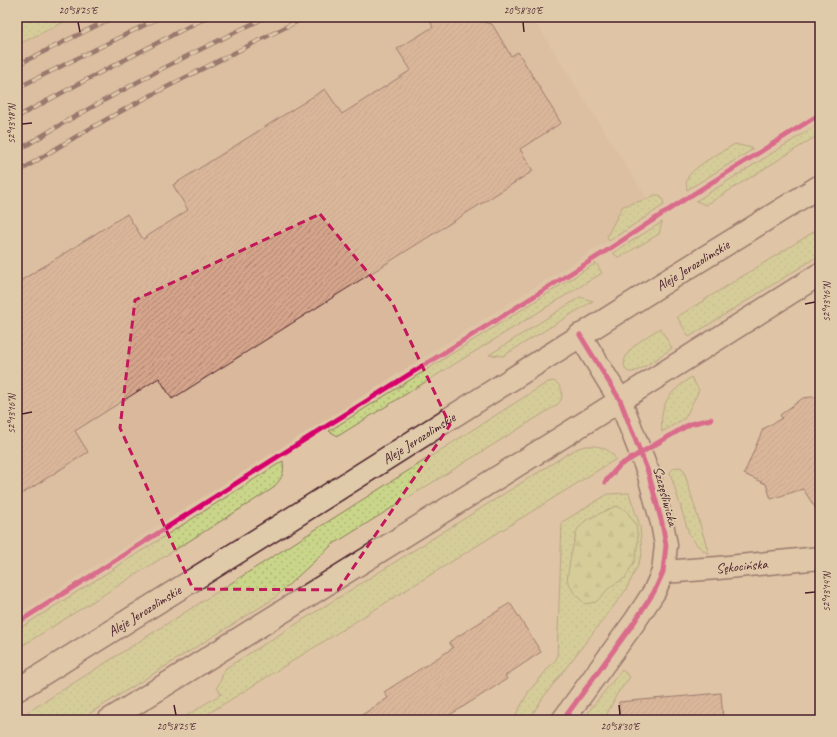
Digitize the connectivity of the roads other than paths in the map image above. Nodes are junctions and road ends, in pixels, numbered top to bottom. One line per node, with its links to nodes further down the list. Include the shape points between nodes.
1 (820, 186): 3 (main road, Aleje Jerozolimskie)
2 (820, 274): 4 (main road)
3 (580, 336): 4 (main road, Szczęśliwicka); 7 (main road, Aleje Jerozolimskie)
4 (620, 400): 6 (main road, Szczęśliwicka, via 648,472 662,523 666,545); 8 (main road)
5 (820, 558): 6 (main road, Sękocińska)
6 (663, 572): 9 (main road, Szczęśliwicka, via 654,592 635,621)
7 (17, 690)
8 (109, 720)
9 (563, 720)

